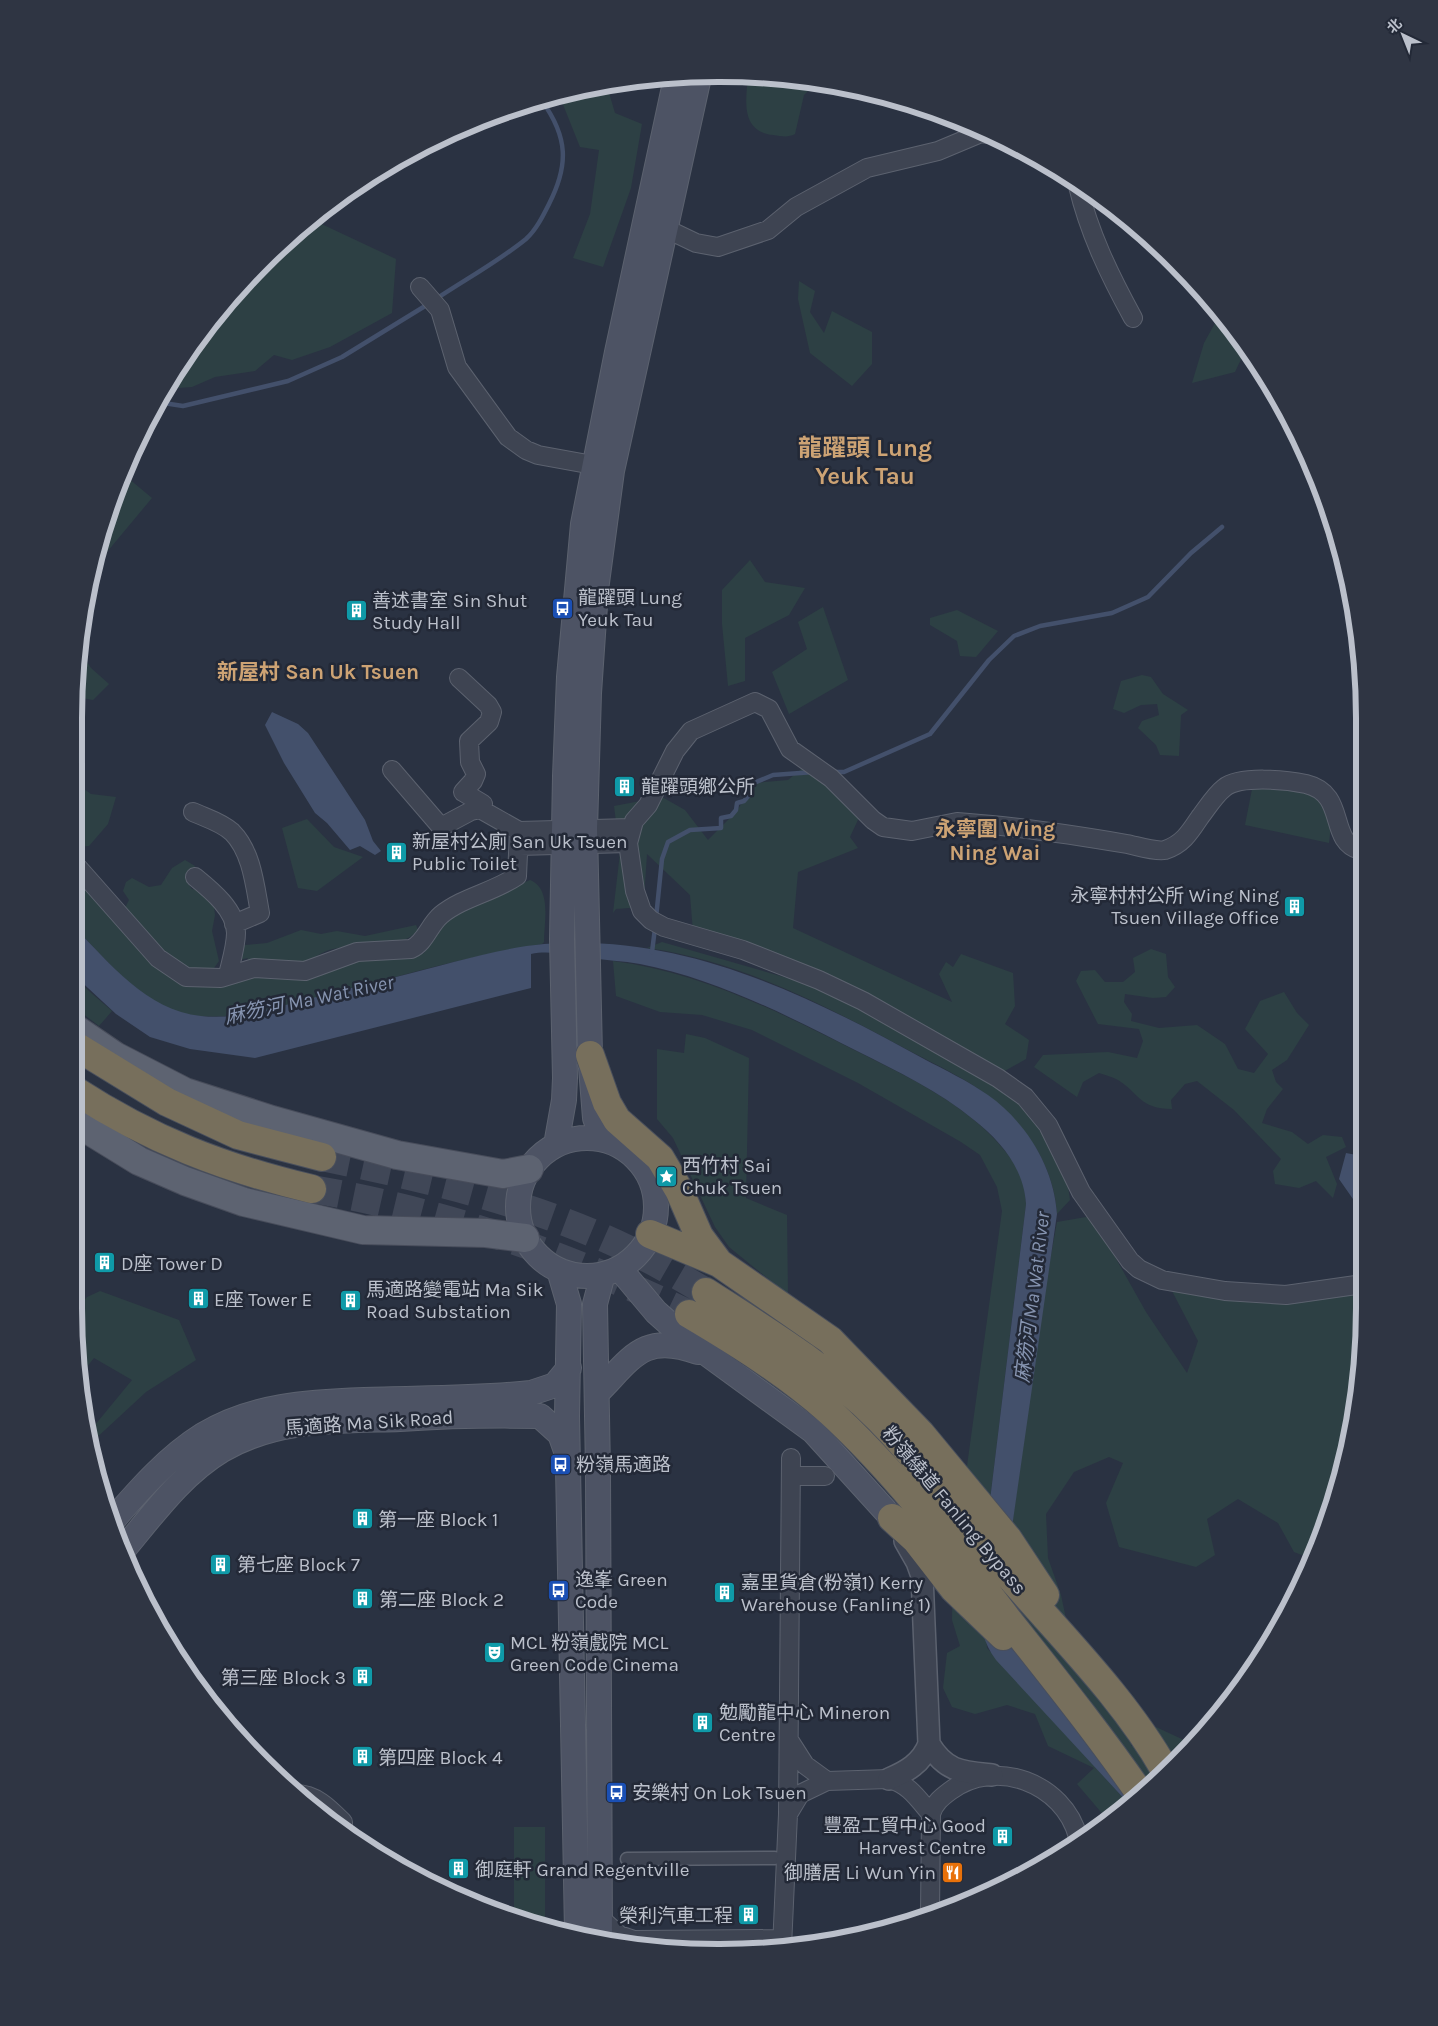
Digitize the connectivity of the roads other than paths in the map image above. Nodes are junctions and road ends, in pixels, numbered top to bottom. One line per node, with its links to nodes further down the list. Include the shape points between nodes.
1 (698, 83): 5 (main road)
2 (675, 84): 8 (main road)
3 (973, 135): 5 (street, via 938,150 867,168 796,207 768,230 718,247 696,243 673,232)
4 (1080, 195): 7 (street, via 1113,282)
5 (666, 233): 14 (main road, via 612,471 604,522)
6 (420, 287): 8 (street, via 440,310 457,367 508,437 538,456)
7 (1133, 318)
8 (593, 465): 14 (main road, via 582,524 569,677)
9 (459, 678): 11 (street, via 492,712 489,722 469,740 470,762 476,774 463,792 483,804)
10 (392, 770): 11 (street, via 441,827)
11 (480, 809): 15 (street)
12 (193, 812): 19 (street, via 231,831 239,840 252,871 260,913)
13 (630, 836): 14 (street); 16 (street, via 634,821 648,805 675,751 691,731 755,702 769,710 790,749 831,778 874,820 897,830 912,831 957,822 1046,830 1164,850 1188,837 1225,787 1253,780 1307,784 1320,790 1330,798 1344,841); 36 (street, via 636,899 651,920 664,927 752,953 820,980 864,1001 1016,1090 1048,1125 1081,1192 1130,1261 1140,1270 1162,1280 1234,1292 1286,1295)
14 (575, 837): 15 (street); 23 (main road); 27 (main road, via 562,939 565,1086)
15 (519, 838): 20 (street, via 517,876 448,910 435,921 418,946 357,952 305,971 254,968)
16 (1356, 849)
17 (82, 871): 20 (street, via 136,935 174,970 186,977 203,979)
18 (195, 877): 19 (street, via 222,903)
19 (234, 924): 20 (street, via 236,933)
20 (228, 975)
21 (82, 1033): 29 (main road, via 115,1056 186,1092 272,1120 397,1155 503,1174)
22 (82, 1050): 28 (highway, via 167,1102 238,1135)
23 (590, 1055): 26 (main road, via 595,1118); 33 (highway, via 617,1120 660,1158 679,1190 699,1236)
24 (82, 1095): 30 (highway, via 146,1132 192,1153 261,1177)
25 (82, 1126): 32 (main road, via 139,1160 244,1202 363,1230 486,1233)
26 (603, 1139): 27 (main road, via 579,1138); 31 (main road, via 630,1153 649,1176 656,1205)
27 (556, 1145): 29 (main road)
28 (322, 1157)
29 (529, 1169): 32 (main road, via 521,1185 518,1203 520,1227)
30 (312, 1188)
31 (650, 1234): 33 (highway); 35 (main road, via 638,1254)
32 (525, 1238): 34 (main road, via 542,1260)
33 (719, 1263): 47 (highway, via 830,1340 921,1434)
34 (559, 1270): 35 (main road, via 581,1276); 40 (main road, via 570,1304)
35 (611, 1271): 39 (main road); 41 (main road, via 595,1304)
36 (1356, 1285)
37 (706, 1292): 47 (highway, 粉嶺繞道 Fanling Bypass, via 811,1363 870,1412 912,1455)
38 (690, 1314): 47 (highway, 粉嶺繞道 Fanling Bypass, via 744,1346 827,1410 883,1465)
39 (710, 1356): 41 (main road, via 679,1345 661,1344 644,1349 633,1355); 48 (main road, via 813,1431)
40 (569, 1368): 42 (main road); 46 (main road, 馬適路 Ma Sik Road, via 555,1385 531,1393 311,1403 254,1413 220,1426 191,1443 152,1476)
41 (597, 1393): 66 (main road)
42 (568, 1456): 49 (main road, 馬適路 Ma Sik Road, via 560,1434 540,1416 339,1420 294,1425 256,1434 222,1450 171,1492); 65 (main road)
43 (791, 1458): 44 (street)
44 (791, 1476): 45 (street); 50 (street)
45 (825, 1476)
46 (117, 1515)
47 (944, 1517): 48 (highway); 52 (highway, 粉嶺繞道 Fanling Bypass, via 989,1553 1104,1685); 56 (highway, 粉嶺繞道 Fanling Bypass)
48 (892, 1518): 51 (street, via 922,1576)
49 (128, 1544)
50 (789, 1740): 55 (street, via 805,1765); 58 (street)
51 (929, 1744): 53 (street, via 939,1759 955,1770); 54 (street, via 913,1766)
52 (1162, 1764)
53 (992, 1775): 59 (street, via 954,1788 935,1804); 61 (street, via 1028,1781 1050,1793 1066,1809)
54 (889, 1779): 55 (street); 59 (street, via 910,1789)
55 (827, 1781): 58 (street, via 800,1794)
56 (1137, 1788)
57 (317, 1800): 60 (street)
58 (788, 1814): 68 (street)
59 (931, 1814): 64 (street)
60 (336, 1815)
61 (1076, 1833)
62 (775, 1858): 63 (street)
63 (627, 1859)
64 (930, 1908)
65 (577, 1927)
66 (599, 1927): 67 (street)
67 (620, 1935)
68 (782, 1940)
69 (662, 1941): 70 (street)
70 (753, 1942)

